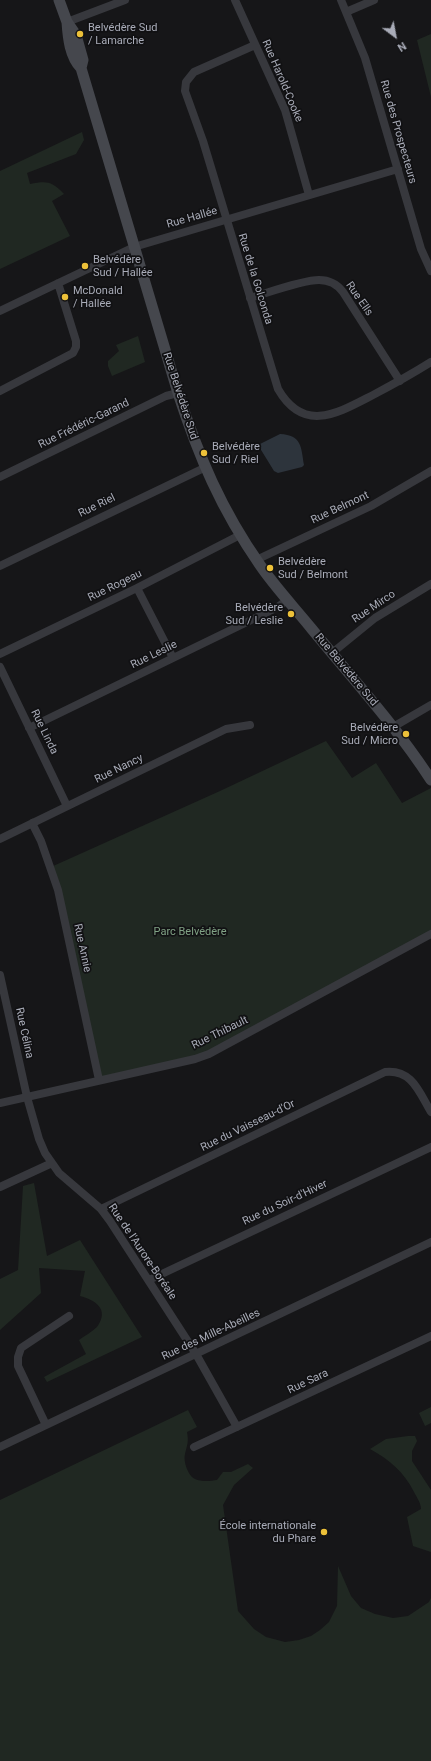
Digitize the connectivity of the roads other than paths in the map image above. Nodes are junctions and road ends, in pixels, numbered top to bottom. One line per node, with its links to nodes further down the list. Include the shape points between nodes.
1 (59, 0): 7 (street, Rue Belvédère Sud)
2 (125, 0): 7 (street)
3 (235, 0): 8 (street, Rue Harold-Cooke)
4 (341, 0): 6 (street, Rue des Prospecteurs)
5 (374, 0): 6 (street)
6 (346, 12): 9 (street, Rue des Prospecteurs, via 365,58)
7 (67, 22): 12 (street, Rue Belvédère Sud, via 76,35 83,60 81,68)
8 (255, 45): 10 (street, Rue Harold-Cooke, via 285,110); 11 (street, Rue de la Golconda, via 194,72 188,78 185,87)
9 (398, 169): 10 (street, Rue Hallée); 13 (street, Rue des Prospecteurs, via 421,249)
10 (309, 195): 11 (street, Rue Hallée)
11 (226, 220): 12 (street, Rue Hallée); 15 (street, Rue de la Golconda)
12 (134, 247): 14 (street, Rue Hallée); 20 (street, Rue Belvédère Sud)
13 (431, 270)
14 (58, 283): 16 (street, Rue Hallée); 19 (street, via 76,341 73,353)
15 (250, 298): 18 (street, Rue Ells, via 312,281 324,280 336,285 344,292); 18 (street, Rue de la Golconda, via 278,390 297,410 311,415 333,415)
16 (0, 311)
17 (431, 362): 18 (street, Rue de la Golconda)
18 (400, 381)
19 (0, 391)
20 (178, 393): 21 (street, Rue Belvédère Sud); 23 (street, Rue Frédéric-Garand, via 166,396)
21 (204, 468): 24 (street, Rue Belvédère Sud); 26 (street, Rue Riel)
22 (431, 471): 25 (street, Rue Belmont, via 371,506)
23 (0, 477)
24 (240, 535): 25 (street, Rue Belvédère Sud); 28 (street, Rue Rogeau)
25 (256, 560): 29 (street, Rue Belvédère Sud)
26 (0, 566)
27 (431, 584): 31 (street, Rue Mirco, via 375,618)
28 (137, 588): 30 (street, Rue Rogeau); 32 (street)
29 (287, 600): 31 (street, Rue Belvédère Sud); 32 (street, Rue Leslie, via 278,607)
30 (0, 654)
31 (332, 654): 36 (street, Rue Belvédère Sud)
32 (172, 658): 37 (street, Rue Leslie)
33 (0, 667): 37 (street, Rue Linda)
34 (431, 705): 36 (street)
35 (250, 724): 39 (street, Rue Nancy, via 226,729)
36 (393, 727): 38 (street, Rue Belvédère Sud)
37 (30, 728): 39 (street, Rue Linda)
38 (431, 780)
39 (67, 806): 40 (street, Rue Nancy)
40 (32, 823): 41 (street, Rue Nancy); 44 (street, Rue Annie, via 58,890)
41 (0, 839)
42 (431, 934): 44 (street, Rue Thibault, via 209,1054)
43 (0, 975): 45 (street, Rue Célina)
44 (99, 1080): 45 (street, Rue Thibault)
45 (27, 1097): 46 (street, Rue Thibault); 49 (street, Rue de l'Aurore-Boréale, via 39,1139)
46 (0, 1103)
47 (431, 1112): 51 (street, Rue du Vaisseau-d'Or, via 407,1076 397,1072 385,1072)
48 (431, 1146): 53 (street, Rue du Soir-d'Hiver)
49 (52, 1163): 50 (street); 51 (street, Rue de l'Aurore-Boréale, via 68,1182)
50 (0, 1187)
51 (101, 1209): 53 (street, Rue de l'Aurore-Boréale)
52 (431, 1242): 56 (street, Rue des Mille-Abeilles)
53 (148, 1280): 56 (street, Rue de l'Aurore-Boréale)
54 (69, 1316): 57 (street, via 21,1348 18,1357 18,1366)
55 (431, 1336): 58 (street, Rue Sara)
56 (196, 1354): 57 (street, Rue des Mille-Abeilles); 58 (street, Rue de l'Aurore-Boréale)
57 (46, 1425): 59 (street, Rue des Mille-Abeilles)
58 (236, 1427): 60 (street, Rue Sara)
59 (0, 1447)
60 (194, 1447)

